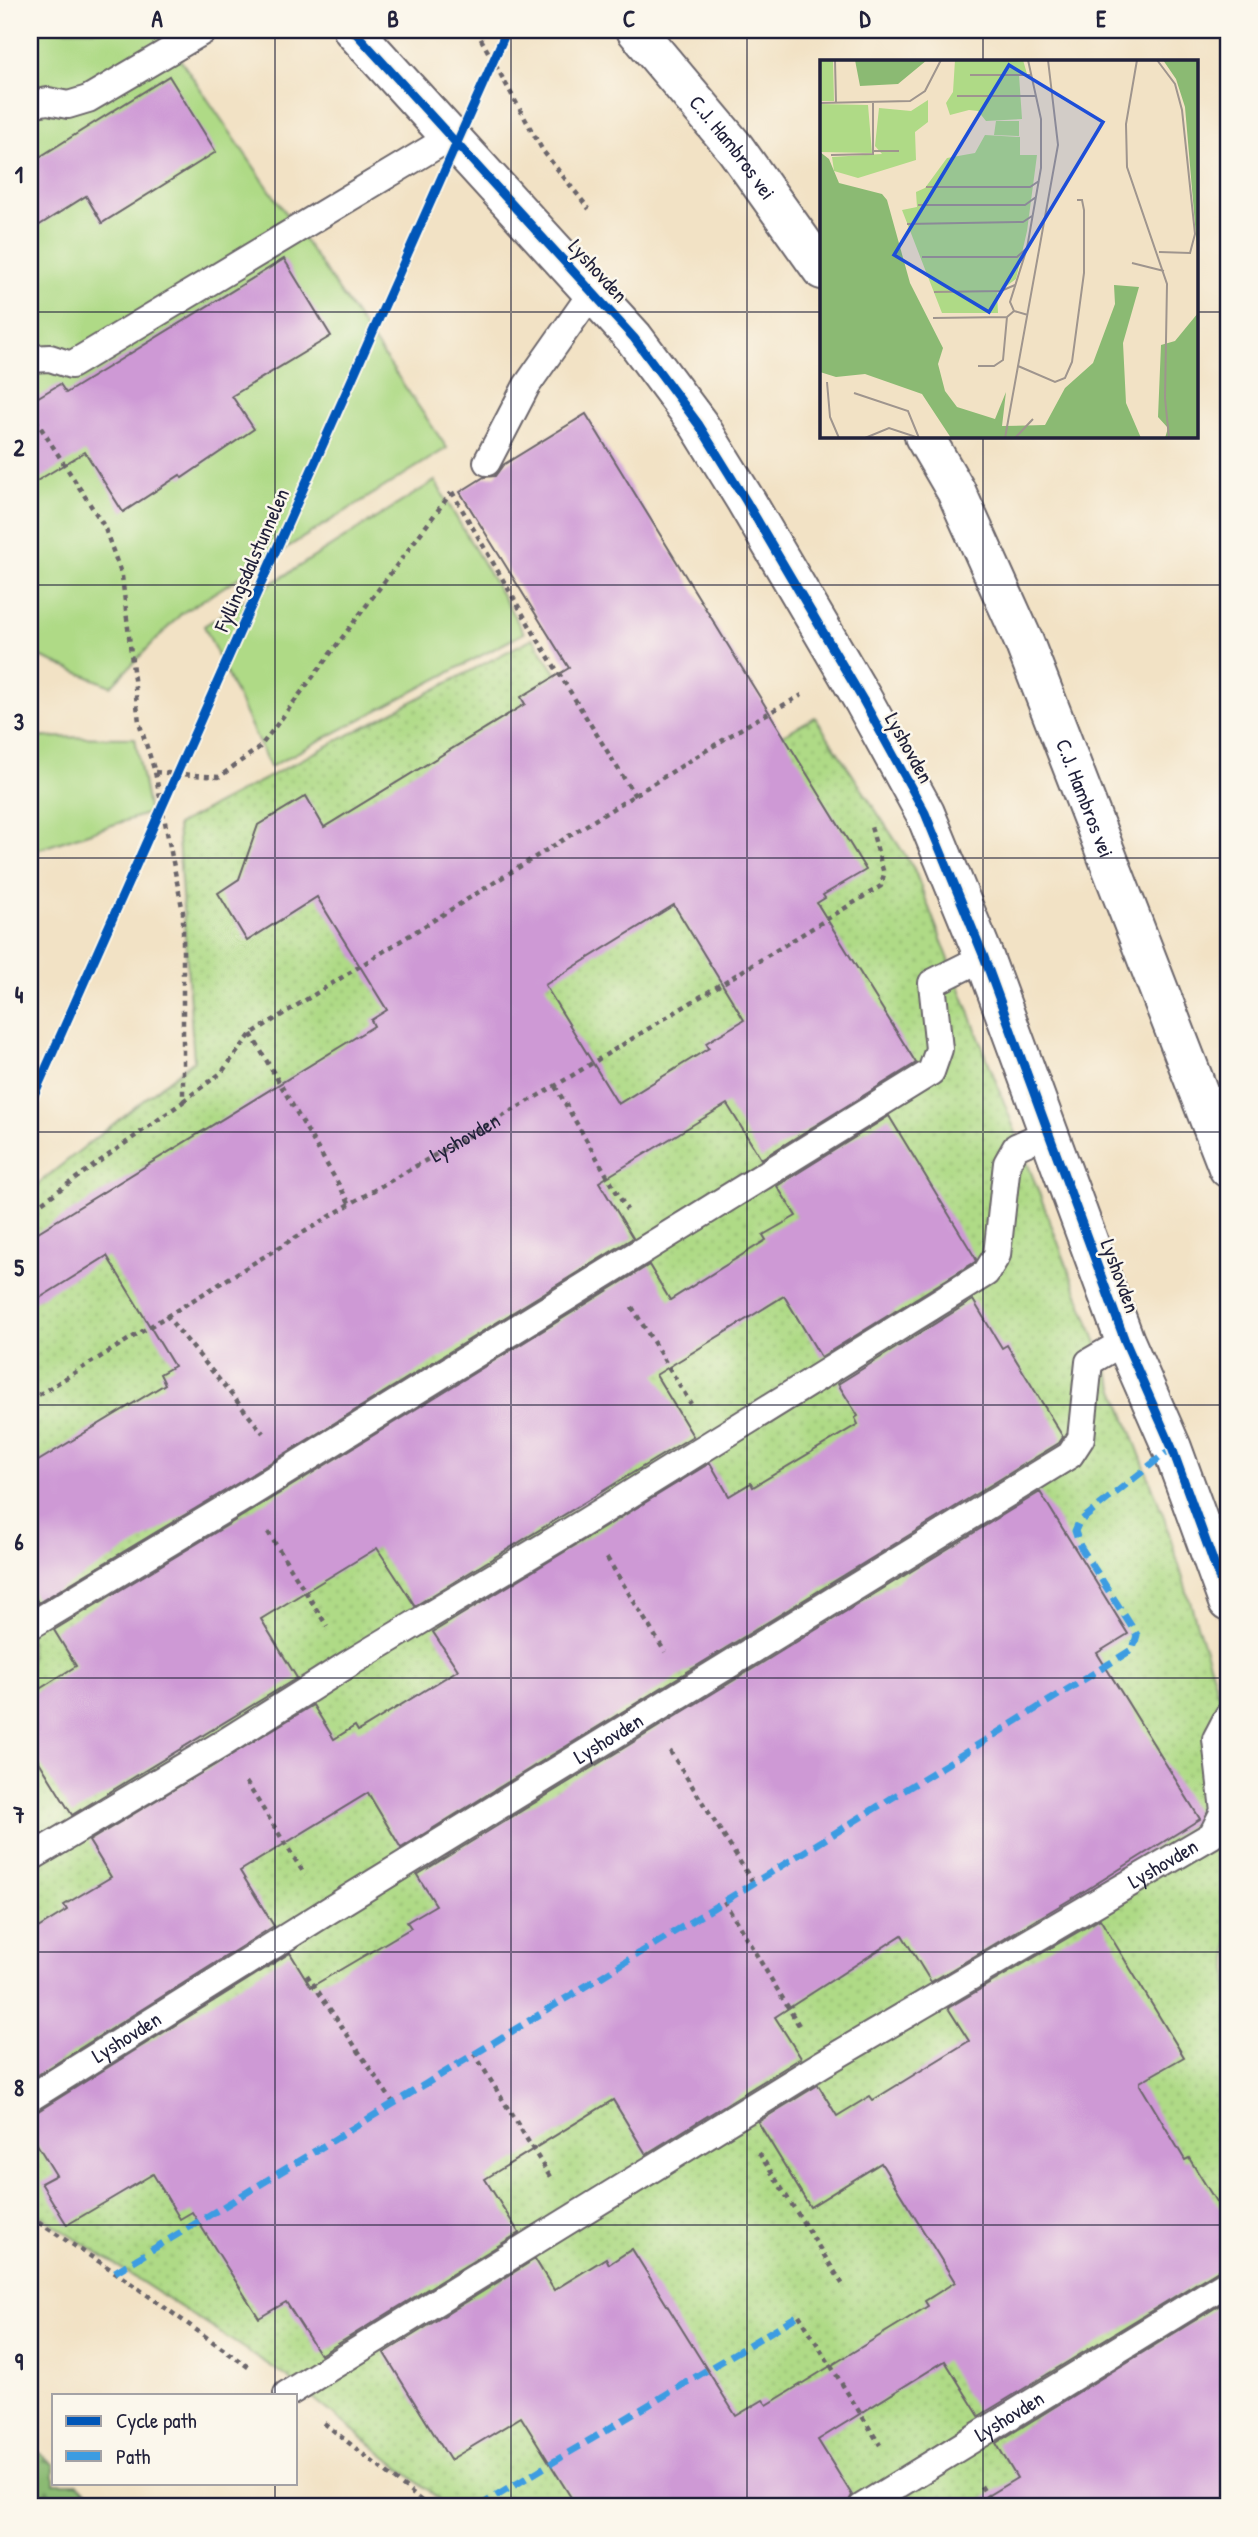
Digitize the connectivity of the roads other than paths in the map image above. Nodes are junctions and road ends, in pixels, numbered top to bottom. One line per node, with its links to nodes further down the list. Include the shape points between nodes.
1 (205, 30): 4 (lane, via 88,99)
2 (353, 30): 5 (street, Lyshovden)
3 (636, 30): 6 (street, C.J. Hambros vei, via 734,148)
4 (30, 104)
5 (452, 136): 7 (street, Lyshovden); 8 (lane, via 71,365 50,358)
6 (820, 267)
7 (593, 290): 10 (lane, Lyshovden, via 527,385); 11 (street, Lyshovden, via 699,425 823,629 925,813)
8 (30, 359)
9 (925, 438): 13 (street, C.J. Hambros vei, via 956,491 1024,642)
10 (487, 462)
11 (984, 957): 12 (street, Lyshovden); 16 (lane, via 932,984 939,1049 931,1072)
12 (1050, 1132): 14 (street, Lyshovden); 18 (lane, via 1016,1147 1007,1163 997,1255 986,1273)
13 (1228, 1168)
14 (1125, 1341): 15 (street, Lyshovden, via 1172,1448); 19 (lane, Lyshovden, via 1089,1362 1081,1437 1070,1455)
15 (1228, 1602)
16 (30, 1626)
17 (1228, 1716): 21 (lane, Lyshovden, via 1216,1739 1224,1811 1212,1835 822,2064)
18 (30, 1858)
19 (30, 2098)
20 (1228, 2281): 22 (lane, Lyshovden)
21 (287, 2394)
22 (862, 2507)

